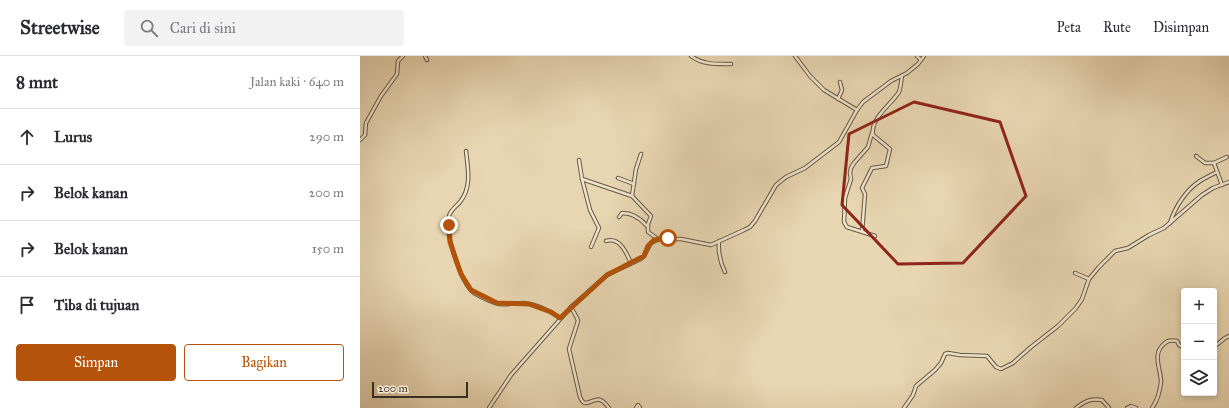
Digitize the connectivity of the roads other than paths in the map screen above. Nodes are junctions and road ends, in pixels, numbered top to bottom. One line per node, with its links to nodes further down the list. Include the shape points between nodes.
1 (403, 56): 15 (street, via 398,61 397,74 381,96 366,123 365,135)
2 (425, 56): 7 (street)
3 (691, 56): 9 (street, via 708,64)
4 (795, 56): 12 (street, via 824,90)
5 (917, 56): 8 (street)
6 (924, 56): 8 (street)
7 (427, 60)
8 (922, 60): 10 (street)
9 (731, 64)
10 (902, 76): 13 (street, via 870,96); 14 (street, via 899,91 877,120)
11 (840, 82): 12 (street, via 842,90)
12 (838, 99): 13 (street)
13 (856, 110): 36 (street, via 839,142 805,168 776,185 750,227)
14 (872, 133): 32 (street, via 868,147 852,165 845,198 844,225); 32 (street, via 890,149 886,166 872,168 862,188 865,194)
15 (360, 140)
16 (466, 151): 43 (street, via 469,173 467,188 461,201 451,212 449,225 450,242 461,274 469,288 493,302 529,304)
17 (641, 154): 26 (street)
18 (1196, 156): 21 (street, via 1204,163)
19 (1226, 157): 21 (street)
20 (579, 160): 24 (street)
21 (1214, 163): 22 (street)
22 (1217, 172): 27 (street); 30 (street, via 1200,181 1188,192 1178,205)
23 (618, 178): 26 (street)
24 (582, 179): 28 (street); 37 (street, via 592,214 599,228)
25 (1229, 182): 27 (street)
26 (634, 184): 28 (street)
27 (1222, 185): 30 (street, via 1213,188 1195,201)
28 (632, 196): 31 (street, via 651,216)
29 (619, 217): 31 (street, via 622,213 629,214)
30 (1170, 224): 41 (street, via 1128,248 1115,251)
31 (648, 226): 34 (street, via 649,232)
32 (862, 232): 33 (street)
33 (875, 236)
34 (659, 239): 36 (street, via 682,239 709,245); 38 (street, via 651,243 644,256)
35 (606, 241): 38 (street, via 613,240 621,244)
36 (719, 241): 39 (street, via 720,260)
37 (591, 247)
38 (631, 263): 42 (street, via 607,275)
39 (725, 272)
40 (1076, 273): 41 (street)
41 (1088, 279): 51 (street, via 1085,293 1076,308 1013,363 1001,369 987,356 946,353 935,370 917,385)
42 (571, 307): 43 (street); 48 (street, via 578,321 569,349 580,397 586,403 600,400)
43 (560, 318): 47 (street, via 511,375)
44 (1229, 336): 45 (street)
45 (1217, 345)
46 (1181, 346): 56 (street, via 1173,340 1161,346 1159,350 1157,355 1160,388)
47 (489, 408)
48 (609, 408)
49 (636, 408): 50 (street, via 638,405)
50 (640, 408)
51 (904, 408)
52 (1076, 408): 53 (street, via 1086,401 1102,400)
53 (1109, 408)
54 (1127, 408): 55 (street)
55 (1136, 408)
56 (1152, 408)

